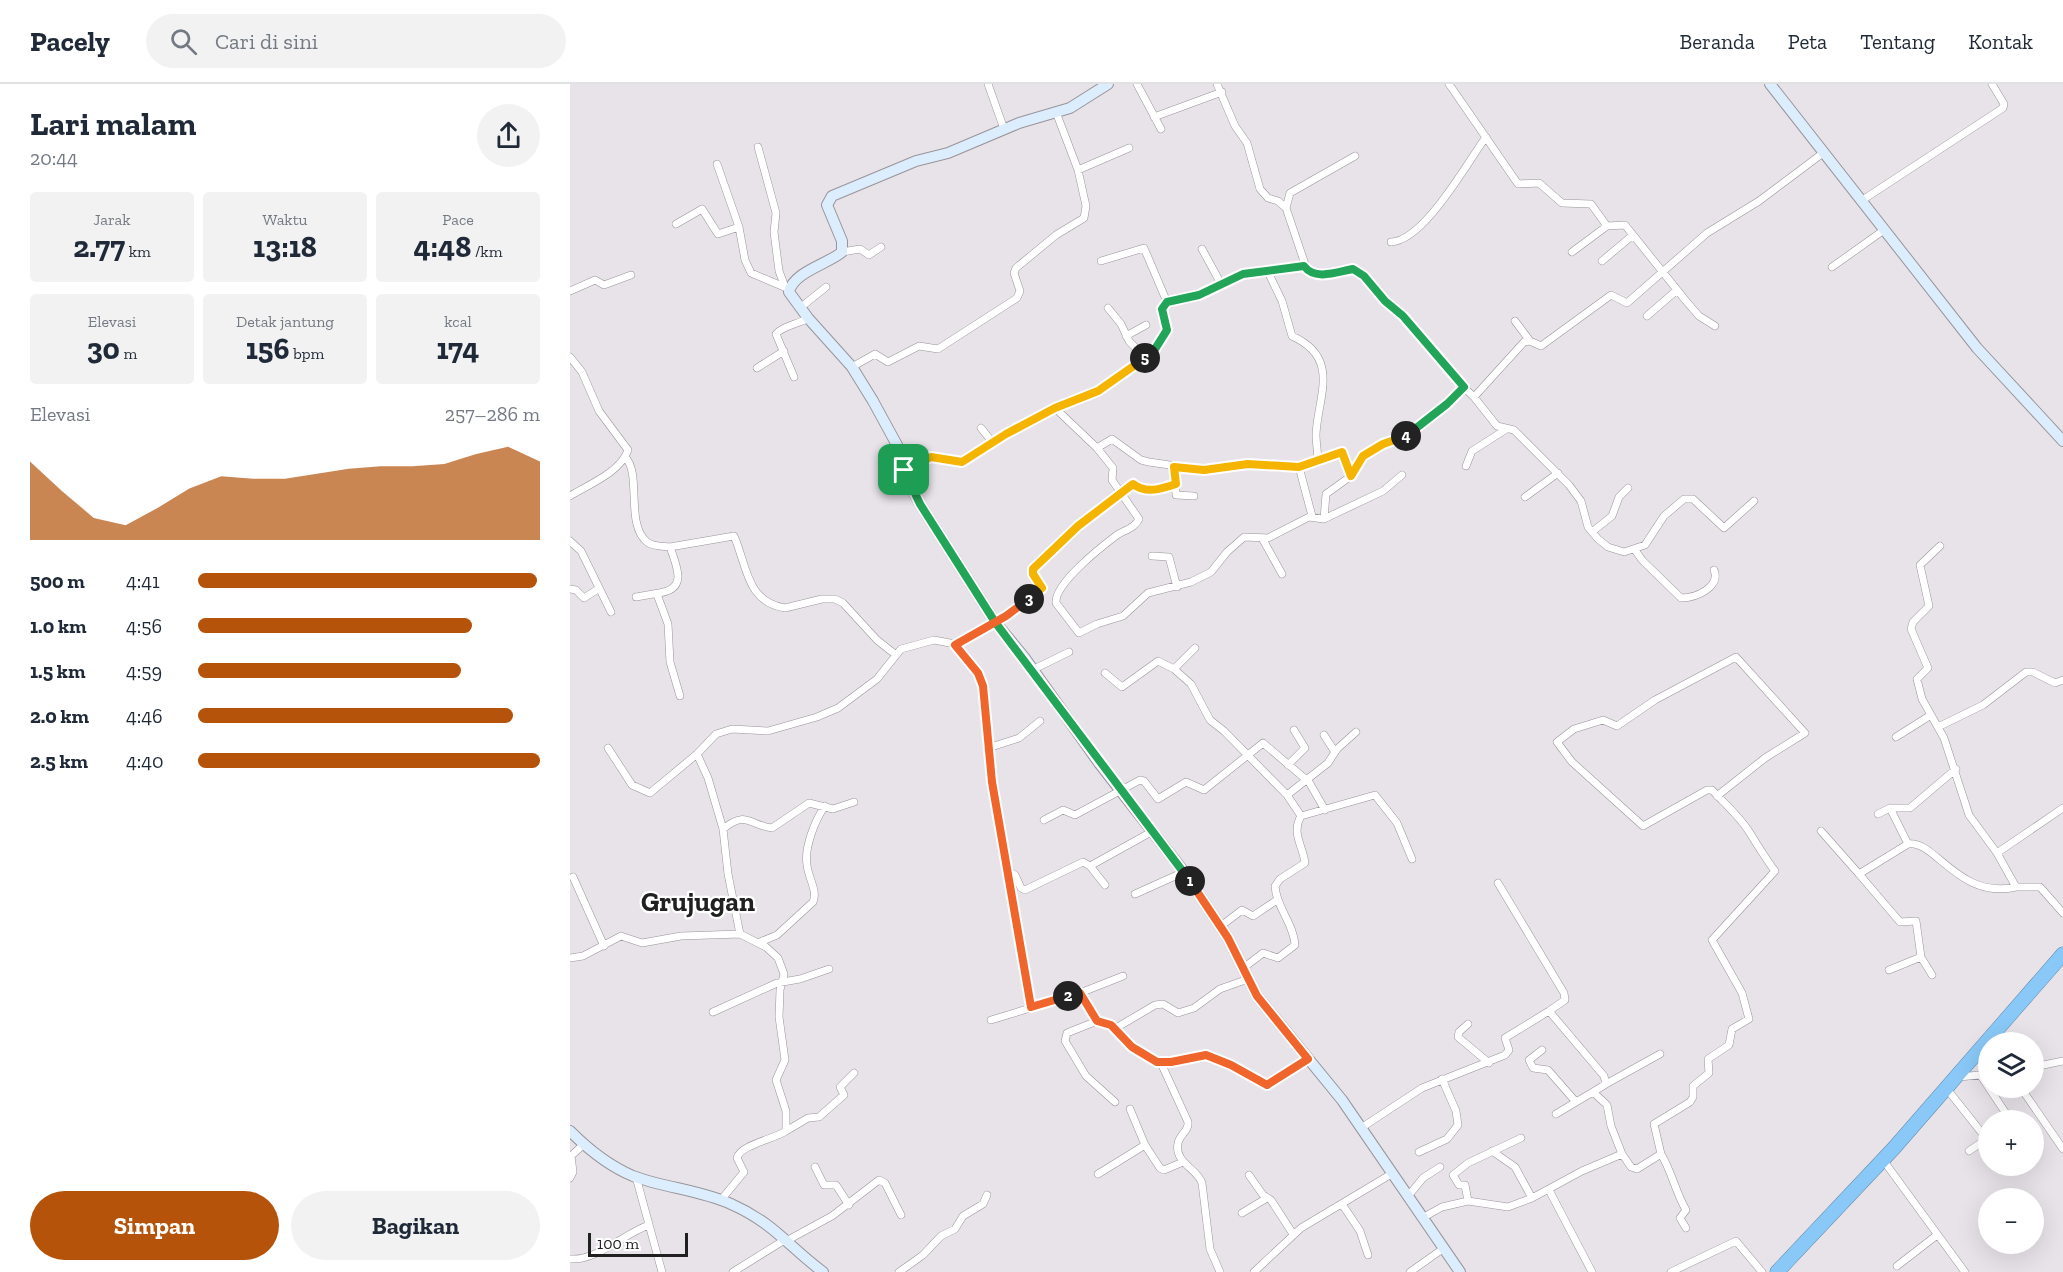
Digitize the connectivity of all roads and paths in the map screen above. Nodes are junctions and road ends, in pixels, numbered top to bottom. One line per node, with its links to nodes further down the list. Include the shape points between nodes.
1 (988, 84): 11 (street)
2 (1108, 84): 9 (street, via 1070,108)
3 (1137, 84): 10 (street)
4 (1217, 84): 8 (street)
5 (1449, 84): 13 (street)
6 (1770, 84): 16 (street)
7 (1992, 84): 20 (street, via 2003,108)
8 (1222, 92): 10 (street); 21 (street, via 1235,126 1247,143 1260,189)
9 (1056, 112): 11 (street); 19 (street)
10 (1154, 117): 12 (street)
11 (1004, 129): 30 (street, via 832,196 827,205 842,241)
12 (1161, 129)
13 (1486, 137): 23 (street, via 1518,184 1539,183 1562,203 1591,204); 27 (street, via 1437,208 1404,240)
14 (758, 147): 41 (street, via 776,213 779,270)
15 (1129, 148): 19 (street)
16 (1822, 153): 20 (street); 36 (street, via 1759,201 1707,233)
17 (1355, 156): 21 (street, via 1290,193)
18 (717, 164): 24 (street)
19 (1078, 170): 57 (street, via 1086,206 1084,218 1050,239 1016,268 1020,291 1017,298 938,349 919,346 888,362 875,354)
20 (1861, 201): 25 (street)
21 (1286, 208): 34 (street)
22 (676, 224): 24 (street, via 702,209 718,234)
23 (1606, 226): 26 (street, via 1623,224); 31 (street)
24 (739, 227): 41 (street, via 751,273)
25 (1884, 230): 35 (street); 65 (street, via 1977,348)
26 (1633, 235): 33 (street); 36 (street)
27 (1391, 242)
28 (881, 247): 30 (street, via 868,255 860,249)
29 (1202, 249): 39 (street)
30 (842, 252): 41 (street)
31 (1572, 252)
32 (1101, 261): 44 (street, via 1144,248)
33 (1602, 261)
34 (1304, 266): 37 (street); 60 (street, via 1318,275 1353,269 1359,272)
35 (1832, 267)
36 (1664, 271): 42 (street); 53 (street, via 1627,303 1611,294 1550,341 1541,346)
37 (1268, 272): 39 (street, via 1243,274); 69 (street, via 1292,336 1306,342 1312,350 1324,379 1316,435)
38 (631, 275): 43 (street, via 604,285 595,279)
39 (1220, 282): 44 (street, via 1199,295)
40 (826, 287): 45 (street)
41 (787, 288): 45 (street)
42 (1677, 290): 47 (street); 51 (street, via 1699,316)
43 (570, 291)
44 (1167, 302): 56 (street, via 1162,309 1167,330)
45 (800, 308): 48 (street)
46 (1108, 308): 52 (street)
47 (1647, 316)
48 (808, 318): 54 (street, via 777,331); 57 (street)
49 (1515, 321): 53 (street)
50 (1146, 325): 52 (street)
51 (1715, 326)
52 (1126, 336): 56 (street)
53 (1530, 341): 61 (street, via 1520,345)
54 (784, 351): 58 (street); 59 (street)
55 (570, 357): 68 (street, via 580,368 599,411 627,446)
56 (1145, 358): 62 (street, via 1098,391)
57 (852, 366): 73 (street, via 892,436)
58 (757, 368)
59 (794, 377)
60 (1464, 387): 61 (street); 76 (street, via 1412,433 1363,456)
61 (1474, 396): 64 (street, via 1497,426)
62 (1055, 408): 66 (street); 67 (street)
63 (981, 428): 66 (street)
64 (1505, 430): 70 (street, via 1472,451); 74 (street, via 1515,430)
65 (2063, 441)
66 (993, 443): 73 (street, via 962,462 931,457)
67 (1097, 448): 71 (street, via 1112,439 1142,460); 79 (street, via 1113,468 1112,480)
68 (625, 457): 80 (street, via 601,478); 90 (street, via 643,536 651,545)
69 (1318, 462): 72 (street); 76 (street, via 1344,453)
70 (1466, 466)
71 (1174, 467): 72 (street); 77 (street)
72 (1299, 467): 84 (street)
73 (904, 470): 101 (street, via 920,504)
74 (1558, 473): 82 (street); 86 (street, via 1577,494)
75 (1402, 475): 85 (street, via 1375,496)
76 (1351, 476): 85 (street, via 1326,494)
77 (1176, 484): 79 (street, via 1154,490 1133,484); 81 (street, via 1178,496)
78 (1628, 488): 86 (street, via 1619,497 1612,516)
79 (1122, 491): 95 (street, via 1139,519 1137,523 1066,581 1056,603 1081,633 1123,616 1157,588); 101 (street, via 1033,569 1042,584 1041,590)
80 (570, 496)
81 (1194, 496)
82 (1525, 497)
83 (1754, 501): 91 (street, via 1724,528 1693,499 1684,499 1664,516 1650,540)
84 (1312, 516): 85 (street); 87 (street)
85 (1324, 519)
86 (1592, 532): 91 (street, via 1619,551)
87 (1262, 538): 94 (street); 95 (street, via 1244,537 1211,572)
88 (570, 541): 97 (street, via 581,551)
89 (1940, 546): 111 (street, via 1921,563 1929,606 1911,629 1928,668 1916,682)
90 (670, 547): 98 (street, via 678,578 673,590); 105 (street, via 735,537 749,584 760,595 785,608 835,599)
91 (1635, 550): 93 (street, via 1681,598 1714,584)
92 (1152, 556): 95 (street, via 1169,557)
93 (1714, 570)
94 (1282, 574)
95 (1177, 587)
96 (570, 589): 97 (street, via 584,598)
97 (598, 589): 100 (street)
98 (659, 593): 99 (street); 110 (street, via 668,624 670,662)
99 (636, 597)
100 (611, 612)
101 (995, 622): 102 (street); 107 (street)
102 (955, 645): 105 (street, via 933,640 904,648); 119 (street, via 981,678)
103 (1195, 648): 106 (street)
104 (1069, 652): 107 (street)
105 (894, 657): 121 (street, via 882,673 838,708 768,731 725,730)
106 (1174, 669): 108 (street, via 1158,661 1122,687); 122 (street, via 1191,684 1214,725)
107 (1032, 670): 126 (street)
108 (1105, 673)
109 (2063, 680): 113 (street, via 2055,683 2026,672 1983,705)
110 (680, 696)
111 (1931, 715): 113 (street); 117 (street)
112 (1040, 721): 119 (street, via 1019,738)
113 (1938, 727): 124 (street)
114 (1294, 730): 123 (street, via 1305,748)
115 (1356, 732): 120 (street)
116 (1324, 735): 120 (street)
117 (1896, 737)
118 (608, 748): 121 (street, via 632,785 650,793)
119 (988, 748): 144 (street)
120 (1335, 752): 125 (street)
121 (697, 754): 137 (street)
122 (1248, 755): 123 (street, via 1263,742); 126 (street, via 1204,790 1190,782 1158,800 1142,780); 127 (street)
123 (1288, 765): 125 (street)
124 (1956, 769): 131 (street, via 1910,808); 141 (street, via 1969,815)
125 (1306, 780): 127 (street); 133 (street)
126 (1122, 790): 136 (street, via 1075,815 1063,810); 138 (street)
127 (1287, 795): 135 (street)
128 (1717, 796): 128 (street, via 1707,790 1643,826 1572,762 1557,742 1574,729 1606,719 1617,726 1655,700 1736,657 1805,733 1764,758); 207 (street, via 1748,829 1775,872 1712,940 1742,993 1749,1019 1732,1029 1729,1046 1708,1059 1709,1073 1694,1086 1690,1102 1654,1124)
129 (854, 802): 130 (street, via 833,809)
130 (825, 806): 137 (street, via 809,803 772,828 746,819 733,821); 156 (street, via 816,820 807,854 813,902 777,936)
131 (1890, 808): 134 (street); 140 (street)
132 (2063, 808): 141 (street)
133 (1325, 810): 135 (street); 142 (street, via 1375,795 1397,823)
134 (1878, 814)
135 (1301, 816): 152 (street, via 1296,826 1305,863 1276,882)
136 (1044, 819)
137 (723, 829): 155 (street)
138 (1153, 831): 143 (street); 145 (street)
139 (1821, 831): 146 (street)
140 (1908, 844): 146 (street); 150 (street, via 1922,846 1948,869 1983,888)
141 (1997, 853): 150 (street)
142 (1412, 859)
143 (1090, 866): 144 (street, via 1080,862 1025,890 1015,875); 149 (street)
144 (1007, 872): 169 (street)
145 (1184, 872): 151 (street); 154 (street)
146 (1859, 874): 159 (street, via 1900,922 1916,921)
147 (573, 877): 157 (street)
148 (1498, 883): 170 (street, via 1564,993 1565,1000)
149 (1105, 885)
150 (2016, 887): 153 (street, via 2040,888)
151 (1135, 894)
152 (1277, 900): 154 (street, via 1254,916 1242,910); 162 (street, via 1294,945 1278,958 1263,953)
153 (2063, 913)
154 (1221, 926): 162 (street)
155 (740, 934): 156 (street); 157 (street, via 681,936 642,943 625,935)
156 (760, 942): 167 (street, via 780,963)
157 (604, 946): 160 (street, via 578,959)
158 (2063, 954): 185 (highway)
159 (1921, 957): 163 (street); 164 (street)
160 (570, 958)
161 (829, 969): 167 (street)
162 (1242, 969): 166 (street)
163 (1889, 970)
164 (1932, 975)
165 (1123, 976): 168 (street)
166 (1248, 979): 175 (street, via 1220,989 1190,1010 1175,1012 1155,1005); 178 (street, via 1268,1011)
167 (782, 981): 171 (street); 197 (street, via 779,1017 785,1060 776,1080 786,1111)
168 (1080, 993): 169 (street); 173 (street)
169 (1031, 1007): 172 (street)
170 (1549, 1011): 181 (street, via 1507,1037 1509,1052); 187 (street, via 1599,1069)
171 (713, 1012)
172 (991, 1020)
173 (1097, 1021): 175 (street); 191 (street, via 1067,1033 1065,1041 1086,1076)
174 (1468, 1024): 181 (street, via 1458,1037)
175 (1116, 1028): 180 (street, via 1132,1047)
176 (1542, 1050): 192 (street, via 1528,1063 1548,1070)
177 (1660, 1054): 187 (street)
178 (1308, 1059): 180 (street, via 1267,1085 1206,1055); 195 (street)
179 (2063, 1061): 182 (street)
180 (1161, 1063): 209 (street, via 1188,1122 1178,1144)
181 (1489, 1063): 186 (street)
182 (2044, 1065)
183 (854, 1073): 197 (street, via 840,1087 844,1095 821,1115)
184 (1978, 1076): 185 (street)
185 (1957, 1077): 188 (highway)
186 (1442, 1079): 195 (street); 205 (street, via 1458,1125 1441,1143)
187 (1606, 1084): 189 (street)
188 (1947, 1089): 204 (street, via 1985,1137); 208 (highway)
189 (1593, 1092): 192 (street); 206 (street, via 1607,1105)
190 (2029, 1098): 199 (street)
191 (1115, 1102)
192 (1576, 1102): 194 (street)
193 (1130, 1109): 201 (street)
194 (1556, 1114)
195 (1361, 1128): 212 (street)
196 (570, 1131): 200 (street)
197 (786, 1131): 222 (street, via 738,1154 744,1172)
198 (1521, 1138): 203 (street)
199 (2061, 1140): 202 (street)
200 (584, 1144): 215 (street, via 608,1163); 216 (street, via 571,1156)
201 (1145, 1145): 209 (street, via 1162,1170); 213 (street)
202 (2063, 1149)
203 (1492, 1151): 221 (street, via 1515,1167); 223 (street, via 1453,1175 1459,1185 1465,1185)
204 (1970, 1151)
205 (1419, 1152)
206 (1622, 1154): 207 (street, via 1634,1169); 217 (street)
207 (1661, 1154): 230 (street, via 1686,1210 1680,1218)
208 (1883, 1160): 232 (street); 249 (highway)
209 (1183, 1162): 242 (street, via 1201,1179 1210,1250)
210 (815, 1167): 225 (street, via 824,1185 836,1185)
211 (1440, 1167): 219 (street, via 1423,1178)
212 (1393, 1173): 219 (street); 224 (street)
213 (1098, 1174)
214 (1249, 1175): 220 (street)
215 (636, 1177): 222 (street); 229 (street)
216 (570, 1178)
217 (1549, 1190): 221 (street); 246 (street)
218 (987, 1195): 241 (street, via 983,1204 963,1216 955,1229)
219 (1409, 1195): 228 (street)
220 (1267, 1197): 226 (street); 231 (street)
221 (1532, 1198): 223 (street, via 1508,1207)
222 (721, 1200): 233 (street, via 759,1218)
223 (1468, 1201): 228 (street, via 1442,1207)
224 (1342, 1204): 231 (street); 235 (street, via 1360,1231)
225 (849, 1205): 227 (street, via 882,1180); 233 (street)
226 (1242, 1213)
227 (901, 1215)
228 (1424, 1217): 234 (street)
229 (649, 1225): 236 (street, via 591,1256); 238 (street)
230 (1686, 1228)
231 (1293, 1234): 243 (street)
232 (1937, 1235): 237 (street); 250 (street)
233 (787, 1239): 239 (street); 240 (street)
234 (1444, 1248): 244 (street); 245 (street)
235 (1368, 1255)
236 (570, 1259)
237 (1897, 1266)
238 (662, 1272)
239 (733, 1272)
240 (823, 1272)
241 (899, 1272)
242 (1220, 1272)
243 (1254, 1272)
244 (1410, 1272)
245 (1460, 1272)
246 (1592, 1272)
247 (1671, 1272): 248 (street, via 1736,1241)
248 (1762, 1272)
249 (1777, 1272)
250 (1965, 1272)

